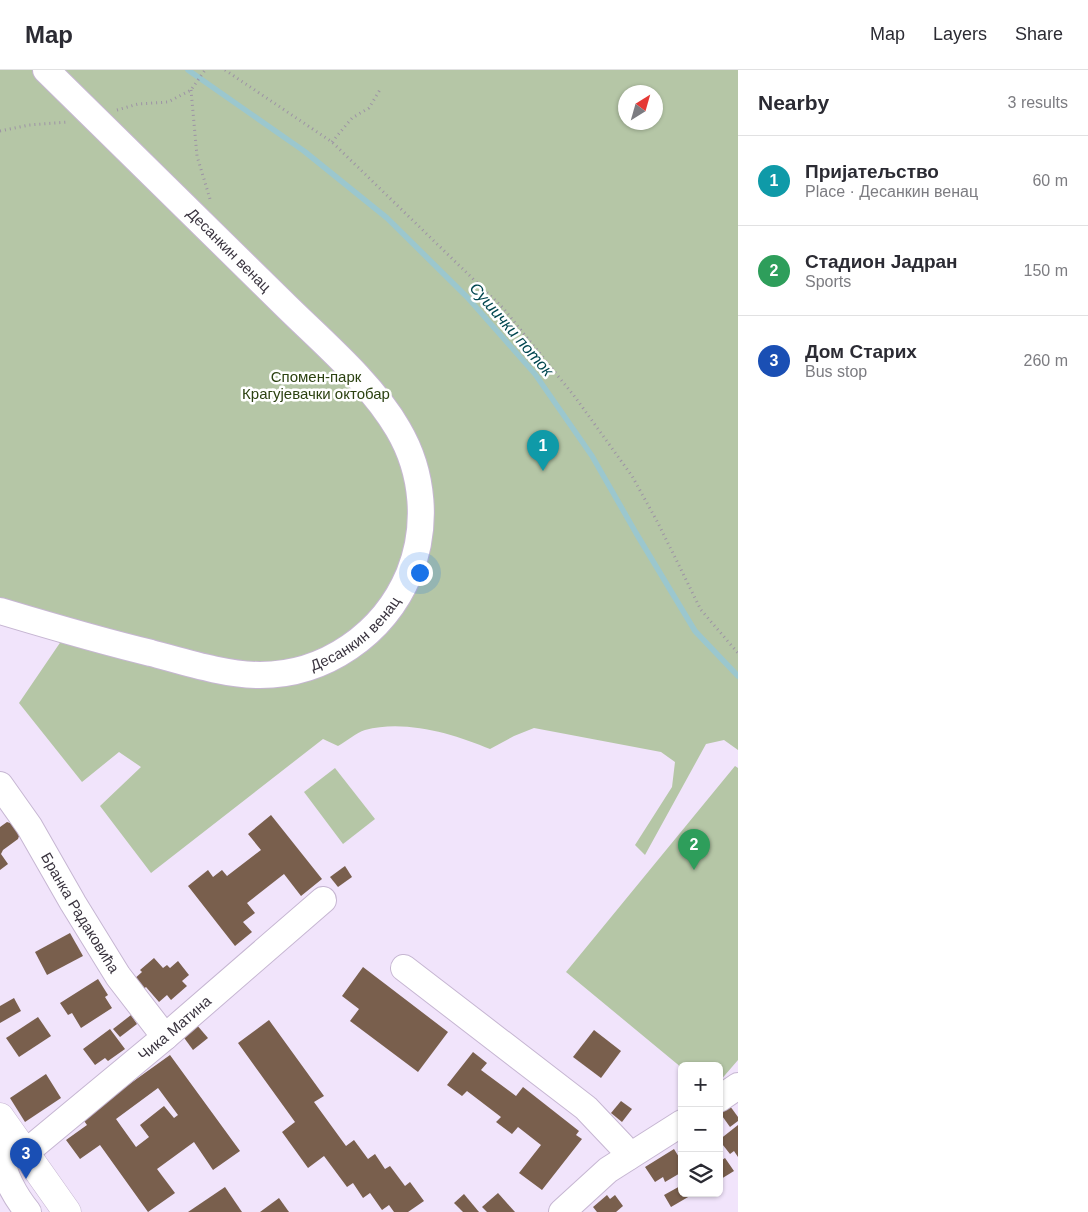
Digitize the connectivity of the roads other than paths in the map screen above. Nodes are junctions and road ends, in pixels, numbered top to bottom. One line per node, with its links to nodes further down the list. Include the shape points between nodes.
1 (46, 70): 2 (street, Десанкин венац, via 366,386 398,428 407,448 418,480 421,516 417,549 408,576 385,614 350,649 319,664 290,672 259,675 188,663)
2 (0, 612)
3 (0, 785): 6 (street, Бранка Радаковића, via 29,826 118,976)
4 (323, 900): 6 (street, Чика Матина)
5 (404, 968): 12 (street, via 586,1108 622,1146)
6 (165, 1037): 11 (street, Чика Матина)
7 (738, 1086): 8 (street)
8 (723, 1096)
9 (0, 1117): 11 (main road)
10 (678, 1126): 12 (street)
11 (12, 1154): 13 (street, via 2,1166); 14 (main road)
12 (628, 1158): 15 (street, via 608,1170)
13 (28, 1212)
14 (67, 1212)
15 (562, 1212)

